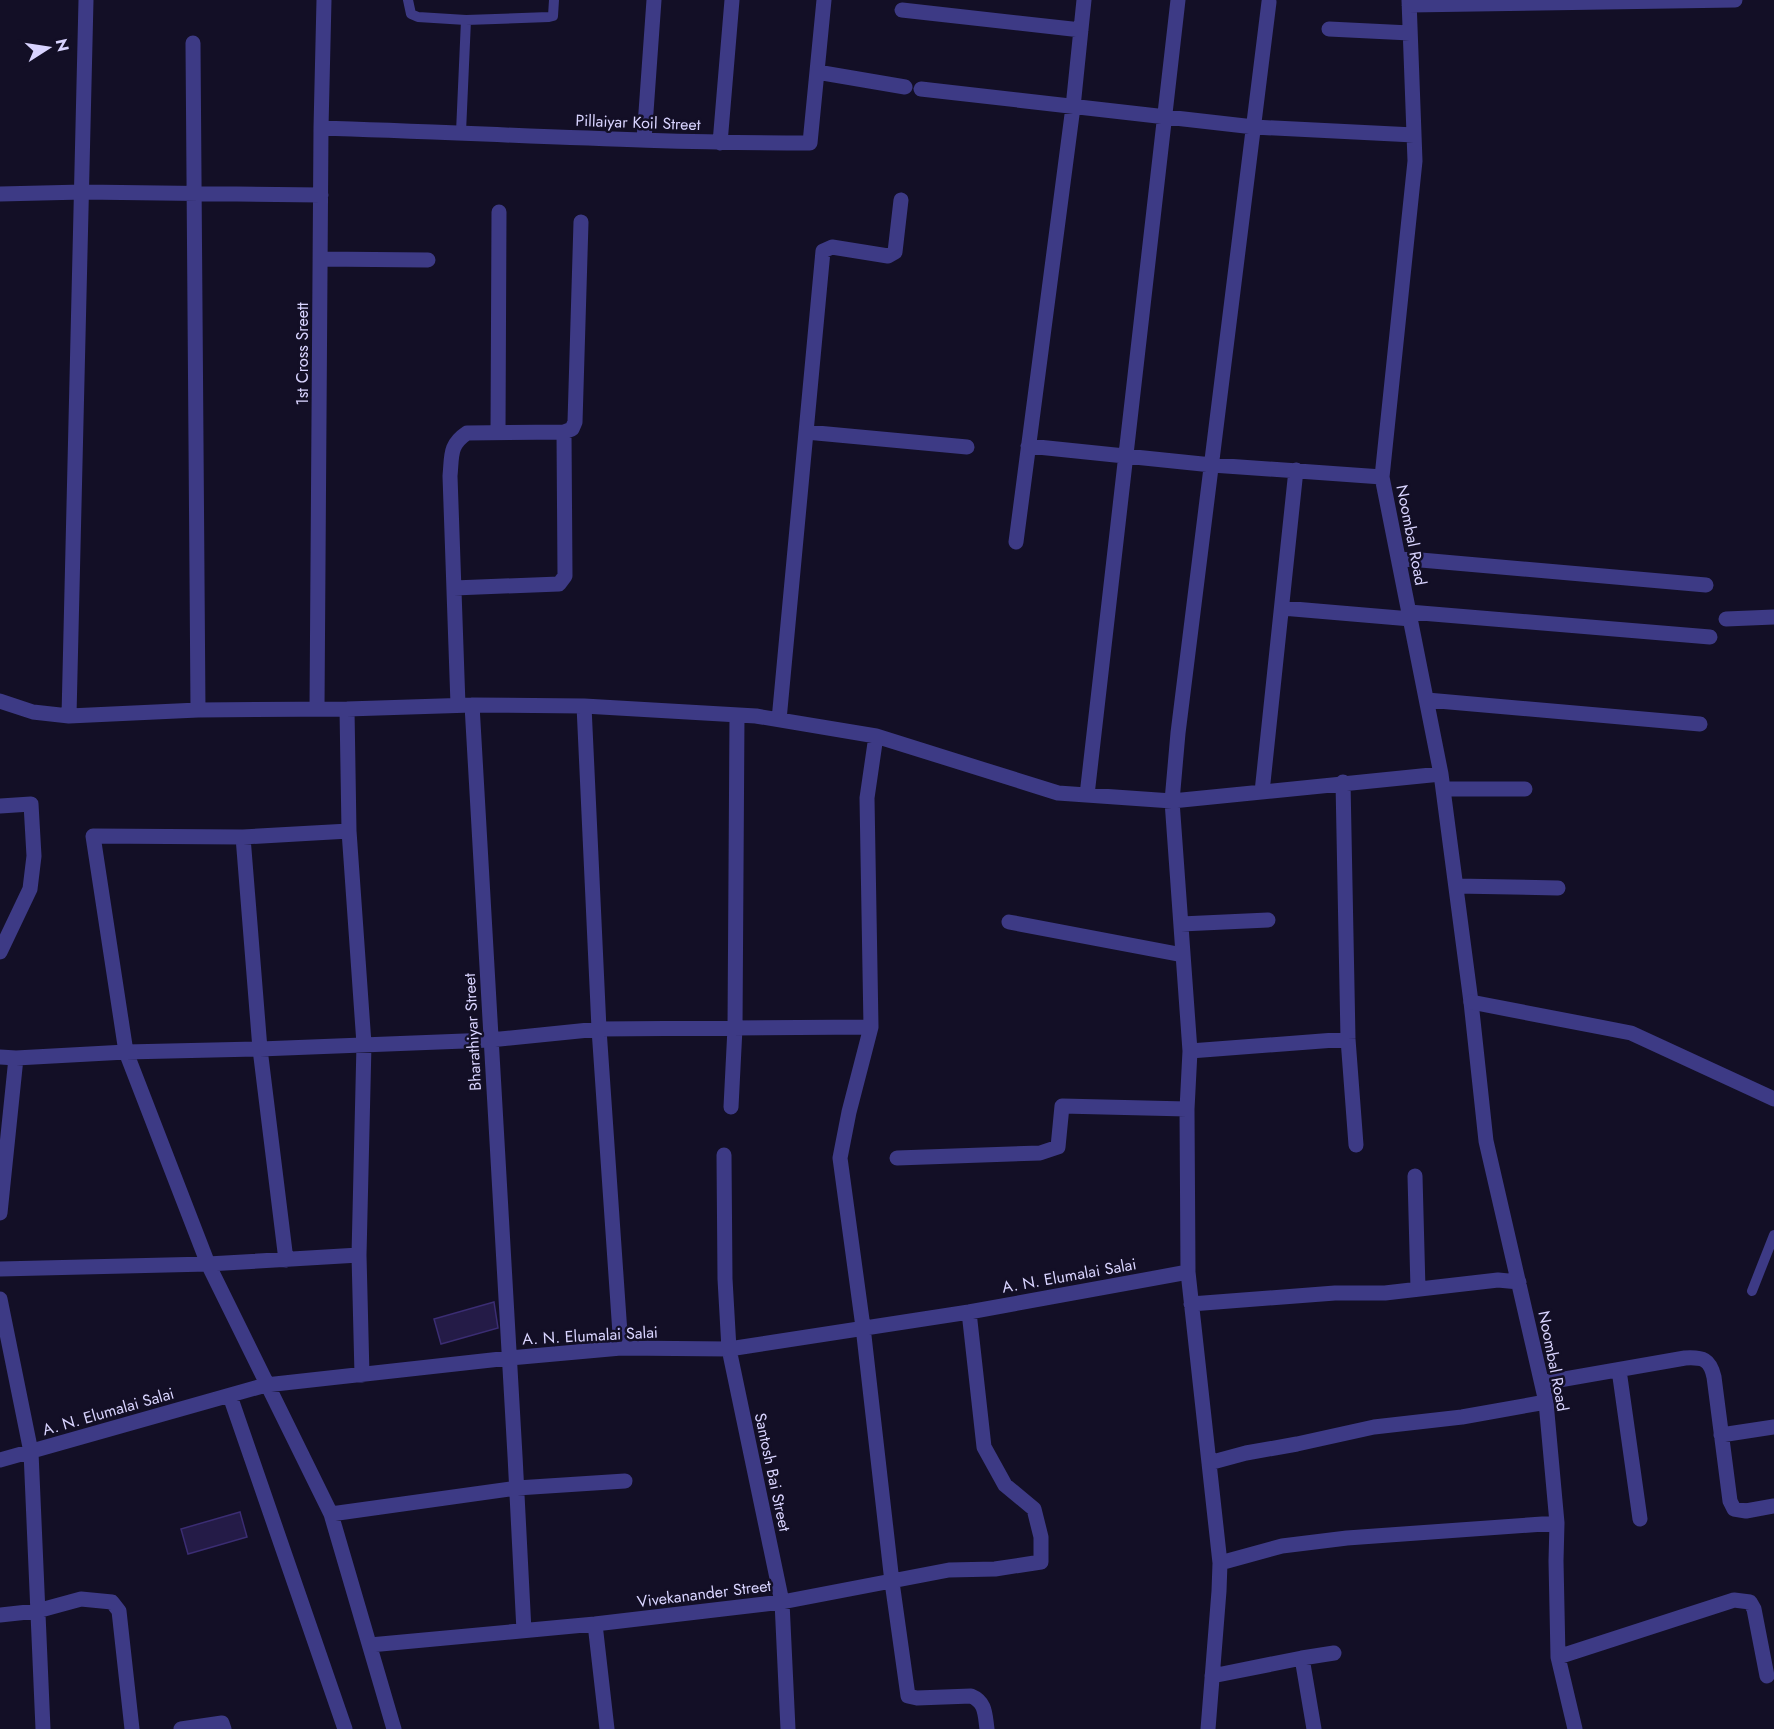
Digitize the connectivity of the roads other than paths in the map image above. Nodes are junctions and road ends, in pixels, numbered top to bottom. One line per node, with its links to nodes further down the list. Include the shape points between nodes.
1 (86, 0): 30 (street)
2 (324, 0): 25 (street, 1st Cross Sreett)
3 (408, 0): 14 (lane, via 411,14 418,17)
4 (554, 0): 14 (lane, via 553,16 549,17)
5 (654, 0): 28 (street)
6 (732, 0): 29 (street)
7 (824, 0): 19 (street, Pillaiyar Koil Street)
8 (1084, 0): 16 (street)
9 (1178, 0): 23 (street)
10 (1735, 0): 12 (street)
11 (1269, 2): 24 (street)
12 (1409, 2): 17 (street, Noombal Road)
13 (902, 10): 16 (street)
14 (466, 20): 26 (lane)
15 (1329, 29): 17 (street)
16 (1081, 30): 22 (street)
17 (1410, 33): 27 (street, Noombal Road)
18 (193, 43): 32 (street)
19 (817, 72): 20 (street); 29 (street, Pillaiyar Koil Street, via 810,143)
20 (905, 87)
21 (921, 89): 22 (street)
22 (1072, 107): 23 (street); 42 (street)
23 (1165, 118): 24 (street); 44 (street)
24 (1254, 127): 27 (street); 45 (street)
25 (321, 128): 26 (street, Pillaiyar Koil Street); 33 (street, 1st Cross Sreett)
26 (461, 132): 28 (street, Pillaiyar Koil Street)
27 (1414, 135): 47 (street, Noombal Road, via 1415,161)
28 (644, 140): 29 (street, Pillaiyar Koil Street)
29 (720, 143)
30 (83, 192): 31 (street); 32 (street); 65 (street)
31 (0, 194)
32 (195, 194): 33 (street); 63 (street)
33 (321, 195): 37 (street, 1st Cross Sreett)
34 (901, 200): 41 (street, via 892,255 832,247 823,251)
35 (499, 212): 39 (street)
36 (581, 222): 40 (street, via 575,422 572,429)
37 (320, 259): 38 (street); 61 (street, 1st Cross Sreett)
38 (428, 260)
39 (498, 432): 40 (street, Bharathiyar Street); 51 (street, Bharathiyar Street, via 467,433 453,447 450,476)
40 (564, 432): 51 (street, via 565,576 559,584)
41 (806, 432): 43 (street); 66 (street)
42 (1028, 446): 44 (street); 48 (street)
43 (967, 447)
44 (1126, 456): 45 (street); 73 (street)
45 (1212, 465): 46 (street); 74 (street)
46 (1296, 470): 47 (street); 52 (street)
47 (1382, 477): 49 (street, Noombal Road)
48 (1016, 542)
49 (1398, 558): 50 (street); 53 (street, Noombal Road)
50 (1706, 585)
51 (454, 588): 59 (street, Bharathiyar Street)
52 (1282, 608): 53 (street); 72 (street)
53 (1410, 615): 56 (street); 57 (street, Noombal Road)
54 (1774, 617): 55 (street)
55 (1726, 619)
56 (1710, 637)
57 (1427, 700): 67 (street); 69 (street, Noombal Road)
58 (0, 701): 65 (street, via 33,712)
59 (465, 705): 60 (street); 62 (street); 90 (street, Bharathiyar Street)
60 (584, 706): 64 (street); 88 (street)
61 (317, 709): 62 (street); 63 (street)
62 (347, 709): 76 (street)
63 (198, 710): 65 (street)
64 (736, 715): 66 (street); 87 (street)
65 (69, 716)
66 (779, 720): 68 (street)
67 (1700, 724)
68 (876, 736): 73 (street, via 1058,794); 86 (street, via 867,798)
69 (1442, 781): 70 (street); 71 (street); 78 (street, Noombal Road)
70 (1343, 782): 72 (street); 89 (street)
71 (1525, 789)
72 (1262, 792): 74 (street)
73 (1087, 795): 74 (street)
74 (1172, 801): 82 (street)
75 (0, 806): 83 (street, via 31,804 34,856 30,889)
76 (349, 831): 77 (street); 91 (street)
77 (243, 837): 92 (street); 94 (street, via 93,836)
78 (1456, 886): 79 (street); 85 (street, Noombal Road)
79 (1557, 888)
80 (1268, 920): 82 (street)
81 (1009, 922): 84 (street)
82 (1181, 924): 84 (street)
83 (0, 952)
84 (1183, 955): 93 (street)
85 (1470, 1002): 97 (street, via 1631,1033); 111 (street, Noombal Road, via 1486,1141)
86 (871, 1027): 87 (street); 117 (street, via 840,1158)
87 (735, 1028): 88 (street); 98 (street)
88 (600, 1029): 90 (street); 118 (street)
89 (1348, 1039): 93 (street); 100 (street)
90 (490, 1040): 91 (street); 120 (street, Bharathiyar Street)
91 (364, 1044): 92 (street); 106 (street)
92 (260, 1049): 94 (street); 107 (street)
93 (1191, 1051): 99 (street)
94 (126, 1052): 96 (street); 108 (street)
95 (0, 1057): 96 (street)
96 (16, 1058): 104 (street)
97 (1774, 1099)
98 (731, 1107)
99 (1187, 1109): 102 (street, via 1062,1106 1058,1147 1040,1153); 110 (street)
100 (1356, 1145)
101 (724, 1155): 119 (street, Santosh Bai Street)
102 (897, 1158)
103 (1415, 1176): 112 (street)
104 (0, 1213)
105 (1774, 1236): 113 (lane)
106 (359, 1256): 107 (street); 122 (street)
107 (286, 1260): 108 (street)
108 (208, 1264): 109 (street); 124 (street)
109 (0, 1269)
110 (1188, 1272): 115 (street); 116 (street, A. N. Elumalai Salai)
111 (1519, 1282): 112 (street, via 1498,1280); 123 (street, Noombal Road)
112 (1418, 1289): 115 (street)
113 (1752, 1291)
114 (0, 1299): 129 (street)
115 (1191, 1304): 131 (street)
116 (969, 1312): 117 (street, A. N. Elumalai Salai); 139 (street, Vivekanander Street, via 984,1447 1005,1485 1034,1509 1041,1537 1041,1562 949,1570)
117 (863, 1327): 119 (street, A. N. Elumalai Salai); 139 (street)
118 (621, 1348): 119 (street, A. N. Elumalai Salai); 120 (street, A. N. Elumalai Salai)
119 (729, 1348): 140 (street, Santosh Bai Street)
120 (510, 1358): 122 (street, A. N. Elumalai Salai); 133 (street, Bharathiyar Street)
121 (1619, 1370): 123 (street); 128 (street, via 1685,1358 1704,1359 1712,1366); 136 (street)
122 (362, 1375): 124 (street, A. N. Elumalai Salai)
123 (1542, 1383): 126 (street, Noombal Road)
124 (267, 1385): 125 (street, A. N. Elumalai Salai); 135 (street)
125 (230, 1396): 129 (street, A. N. Elumalai Salai); 155 (street)
126 (1546, 1402): 131 (street, via 1374,1427); 137 (street, Noombal Road)
127 (1774, 1427): 128 (street)
128 (1721, 1435): 134 (street, via 1734,1509)
129 (31, 1452): 130 (street, A. N. Elumalai Salai); 141 (street)
130 (0, 1460)
131 (1209, 1463): 138 (street)
132 (626, 1481): 133 (street)
133 (517, 1488): 135 (street); 144 (street, Bharathiyar Street)
134 (1774, 1506)
135 (331, 1514): 145 (street)
136 (1640, 1519)
137 (1557, 1523): 138 (street, via 1347,1538 1282,1546); 147 (street, Noombal Road)
138 (1220, 1563): 149 (street)
139 (892, 1582): 140 (street, Vivekanander Street); 159 (street, via 908,1696 971,1696 982,1702)
140 (782, 1602): 143 (street, Vivekanander Street); 158 (street, Santosh Bai Street)
141 (37, 1611): 142 (street); 151 (street); 152 (street, via 81,1599 112,1602 119,1611)
142 (0, 1615)
143 (595, 1624): 144 (street, Vivekanander Street); 157 (street)
144 (524, 1631): 145 (street, Vivekanander Street)
145 (369, 1645): 156 (street)
146 (1334, 1653): 148 (street)
147 (1558, 1657): 150 (street, via 1743,1600 1754,1608); 162 (street, Noombal Road)
148 (1302, 1658): 149 (street); 161 (street)
149 (1212, 1676): 160 (street)
150 (1767, 1676)
151 (43, 1729)
152 (132, 1729)
153 (181, 1729): 154 (street, via 222,1723)
154 (224, 1729)
155 (345, 1729)
156 (394, 1729)
157 (607, 1729)
158 (788, 1729)
159 (987, 1729)
160 (1208, 1729)
161 (1314, 1729)
162 (1575, 1729)

